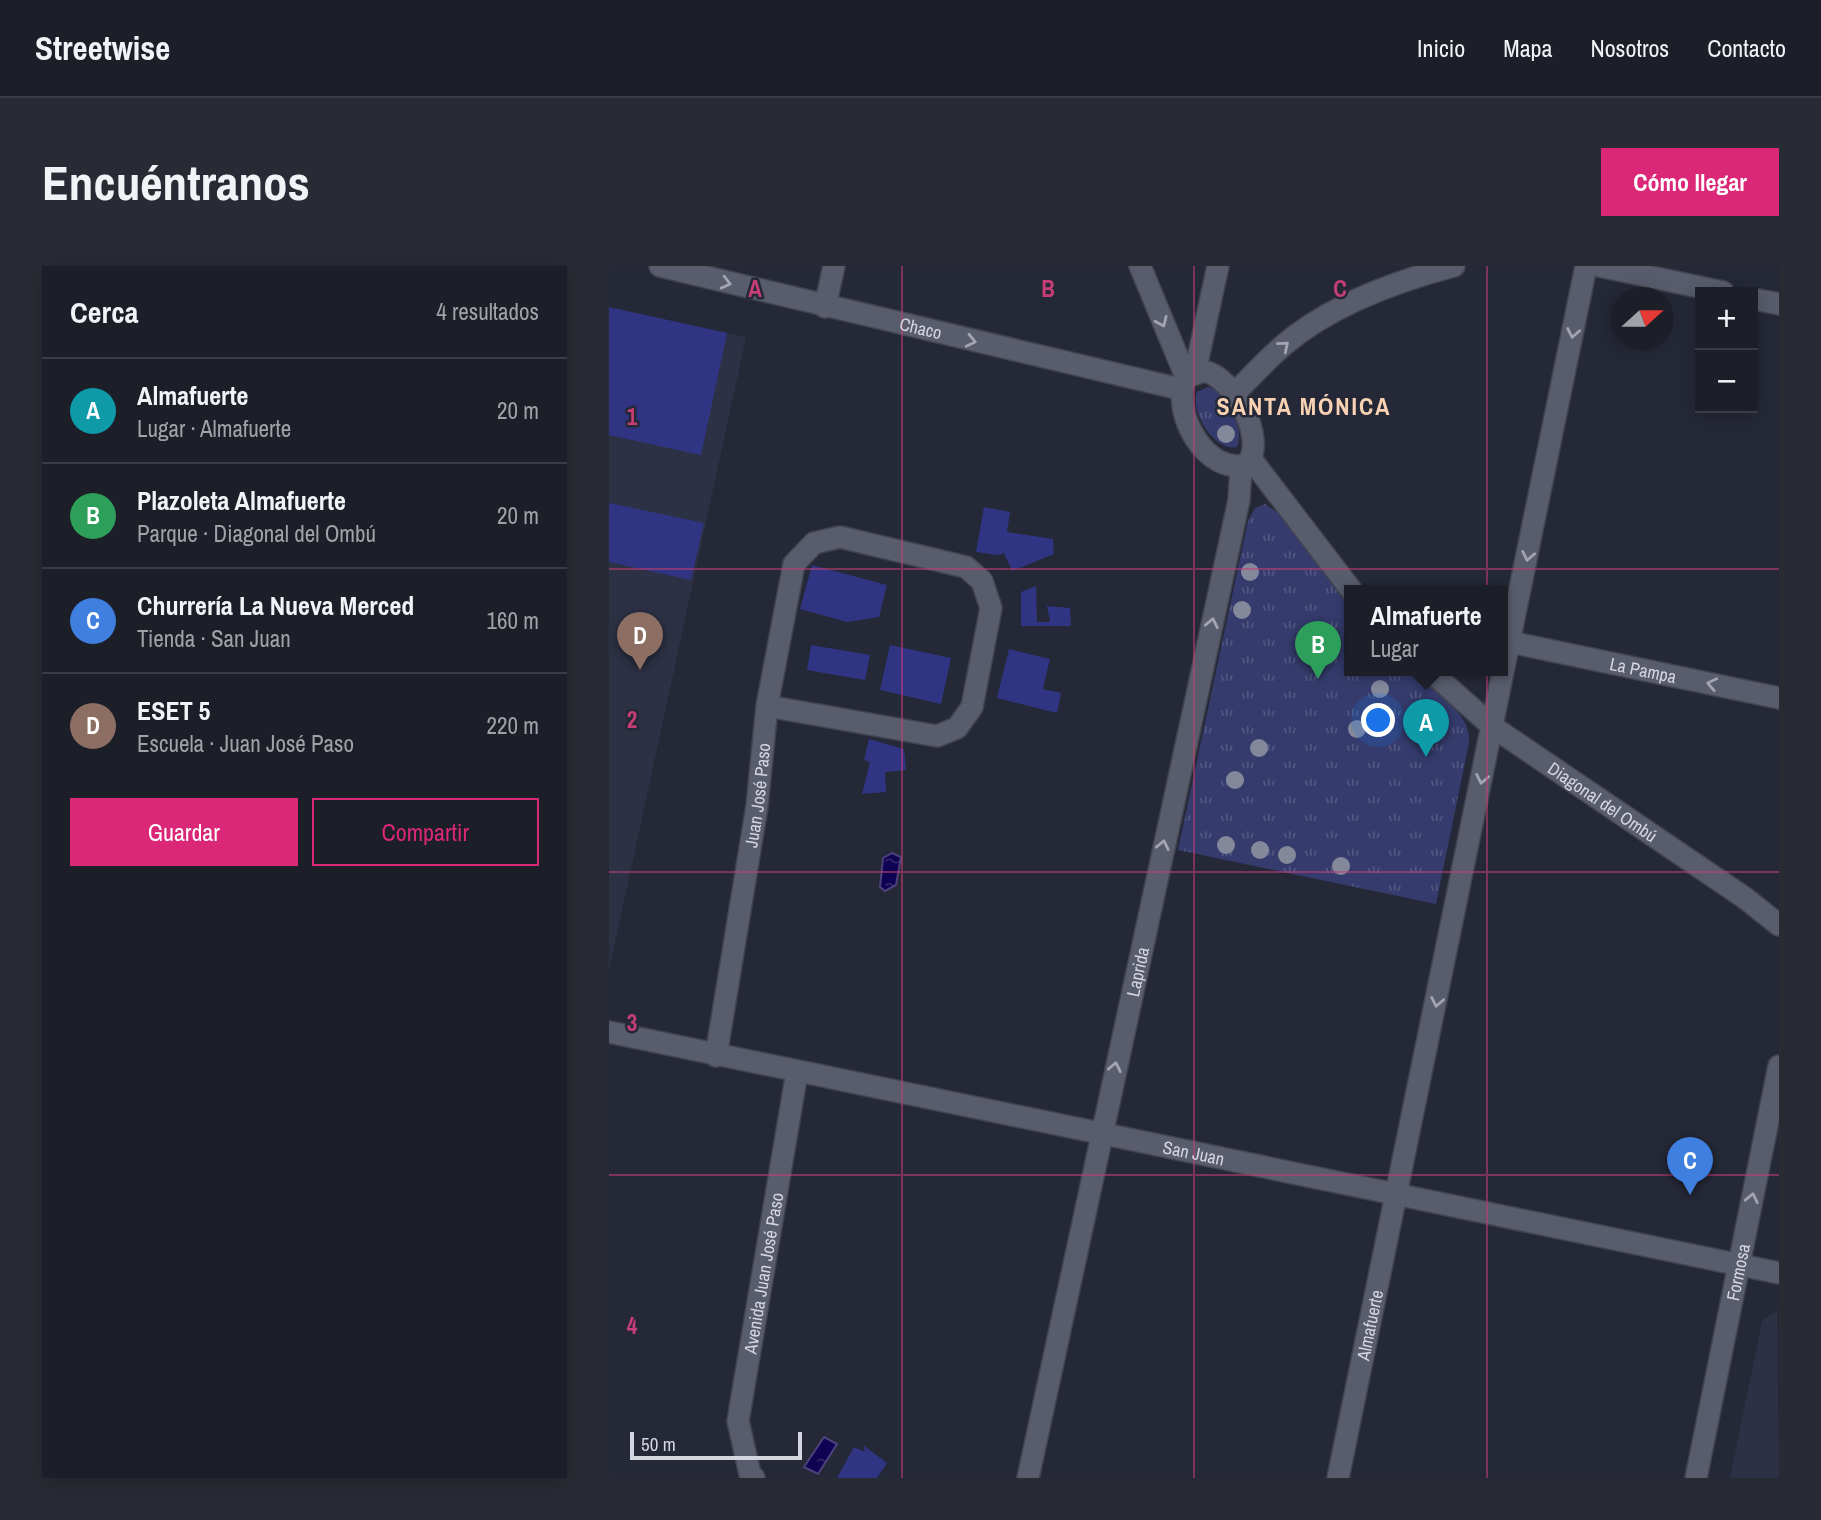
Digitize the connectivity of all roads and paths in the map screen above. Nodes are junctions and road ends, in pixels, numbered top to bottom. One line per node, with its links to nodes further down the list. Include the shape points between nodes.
1 (660, 266): 11 (street, Chaco, one-way to 11)
2 (834, 266): 11 (street)
3 (1140, 266): 12 (street, one-way to 12)
4 (1219, 266): 12 (street)
5 (1454, 266): 13 (street, one-way to 5, via 1286,343 1322,319)
6 (1586, 266): 16 (street, Almafuerte, one-way to 16)
7 (1599, 266): 8 (street)
8 (1699, 287)
9 (1758, 300): 10 (street)
10 (1779, 304)
11 (825, 307): 12 (street, Chaco, one-way to 12)
12 (1187, 379): 13 (street, via 1214,373); 14 (street, via 1183,417 1196,439 1213,456)
13 (1235, 393): 14 (street, via 1249,424)
14 (1246, 463): 15 (street); 28 (street, Laprida, one-way to 14)
15 (1347, 585)
16 (1510, 642): 17 (street, Almafuerte); 20 (street, La Pampa, one-way to 16)
17 (1508, 652)
18 (1436, 676): 22 (street, Diagonal del Ombú)
19 (1503, 676): 22 (street, Almafuerte)
20 (1779, 698)
21 (767, 706): 21 (street, Juan José Paso, via 937,736 957,728 972,707 992,608 982,581 966,567 840,537 814,543 794,564); 25 (street, Juan José Paso, via 757,806)
22 (1493, 727): 23 (street, Diagonal del Ombú); 29 (street, Almafuerte, one-way to 29)
23 (1779, 925)
24 (609, 1032): 25 (street, San Juan)
25 (716, 1056): 27 (street, San Juan)
26 (1779, 1066): 30 (street, Formosa, one-way to 26)
27 (797, 1072): 28 (street, San Juan); 32 (street, Avenida Juan José Paso, via 738,1421)
28 (1100, 1134): 29 (street, San Juan); 33 (street, Laprida)
29 (1398, 1196): 30 (street, San Juan); 34 (street, Almafuerte)
30 (1738, 1265): 31 (street, San Juan); 35 (street, Formosa)
31 (1779, 1273)
32 (752, 1476)
33 (1028, 1478)
34 (1338, 1478)
35 (1696, 1478)

